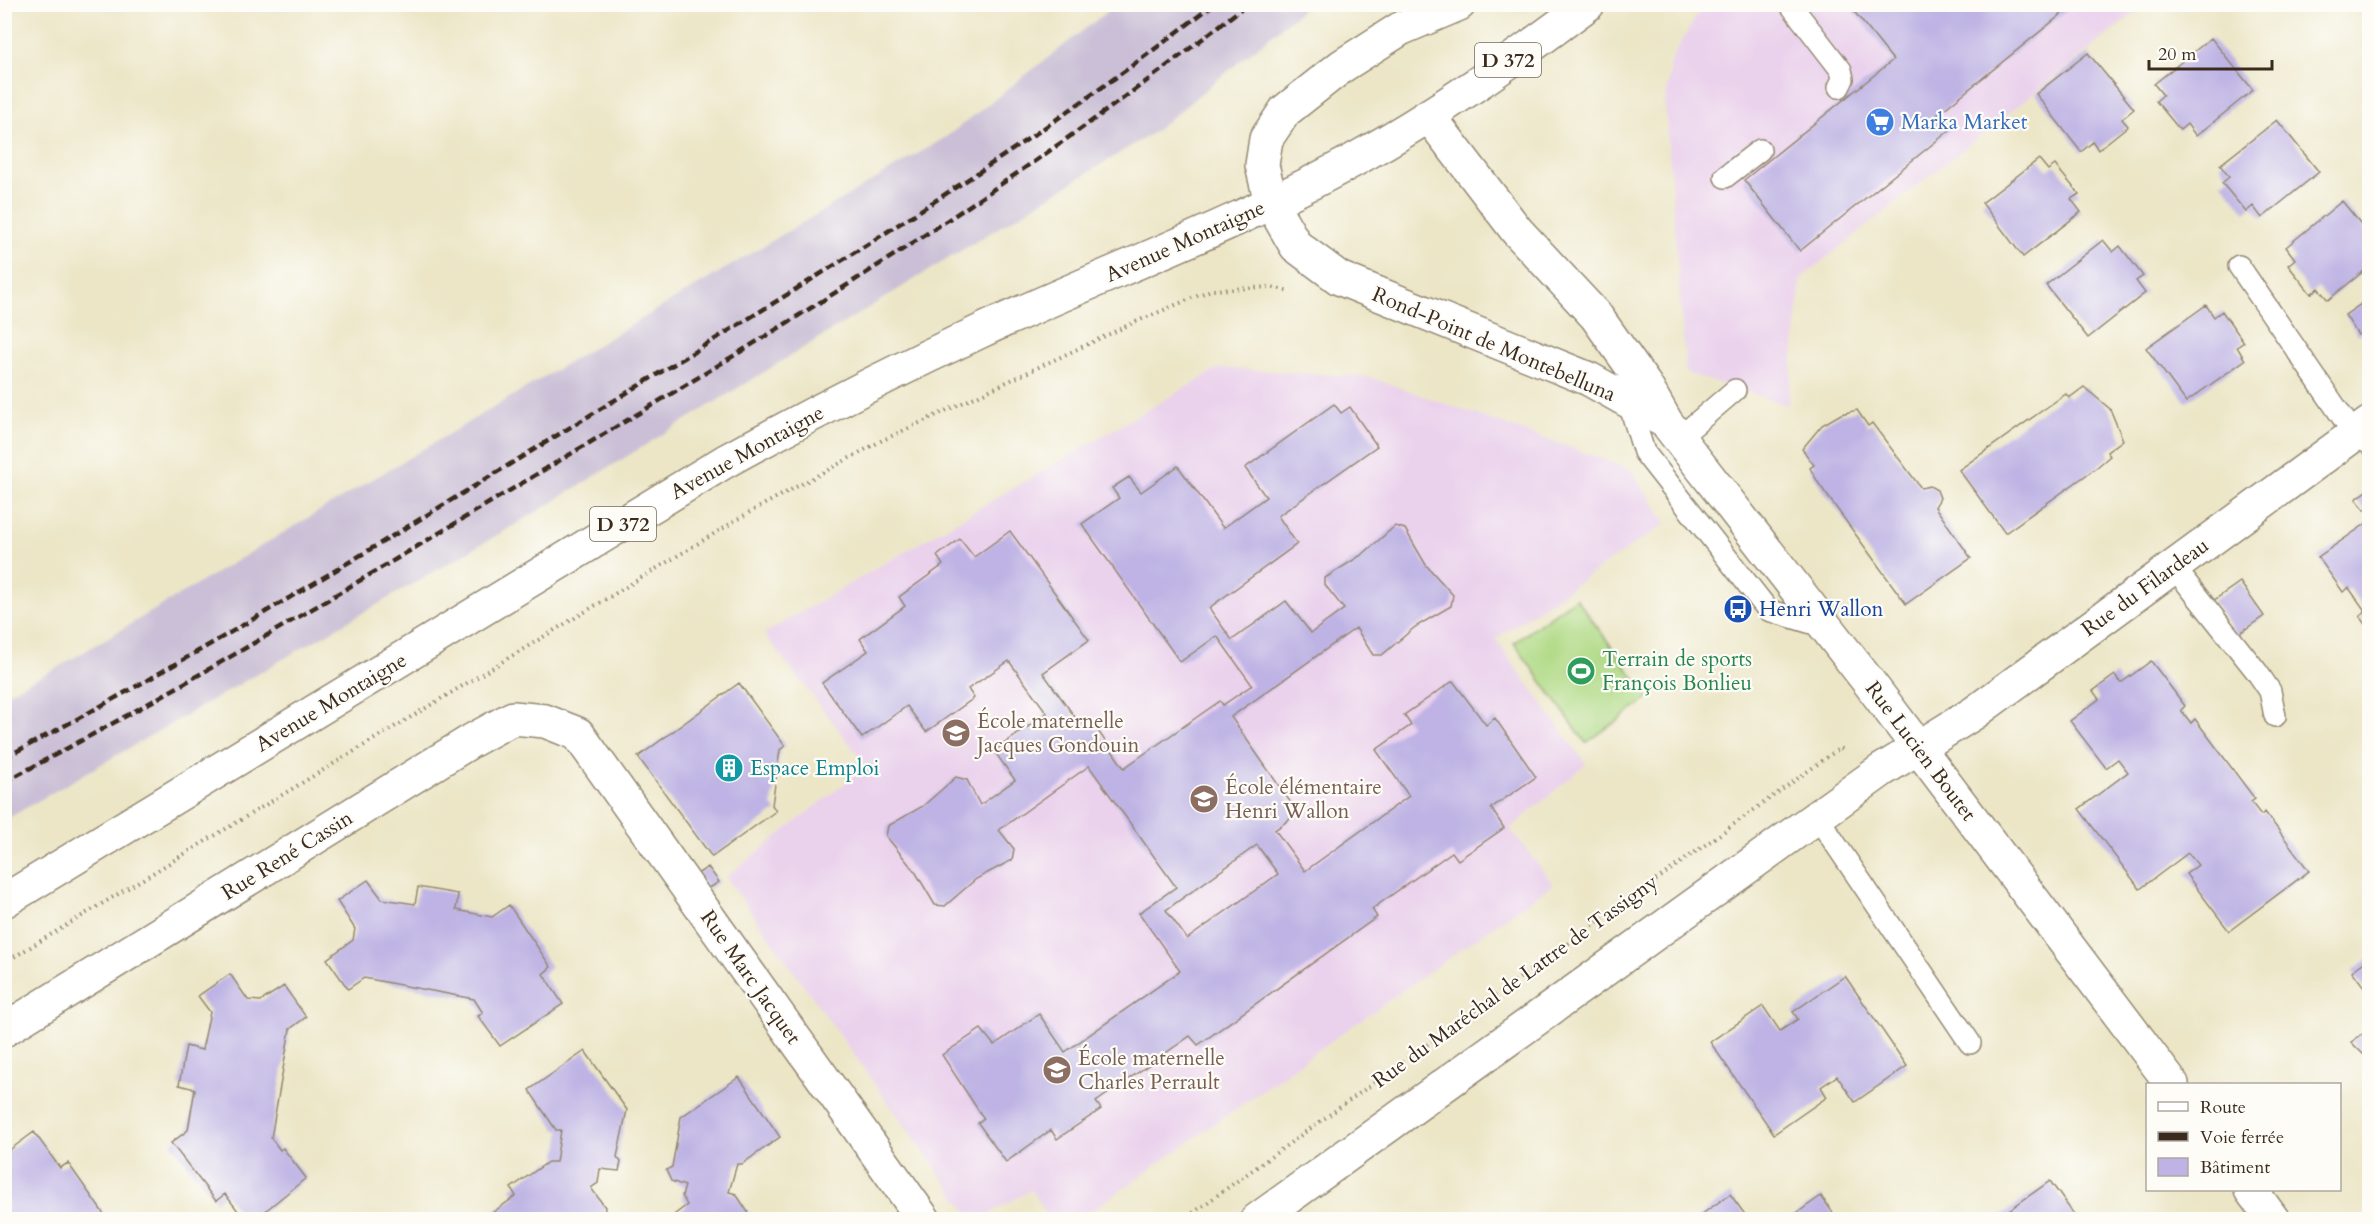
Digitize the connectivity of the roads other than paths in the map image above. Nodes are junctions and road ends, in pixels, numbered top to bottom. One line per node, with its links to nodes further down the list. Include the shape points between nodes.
1 (1459, 4): 8 (street, Rond-Point de Montebelluna, via 1400,29 1342,66 1285,111 1266,140 1262,165)
2 (1588, 4): 5 (street, D 372)
3 (1790, 4): 4 (lane, via 1841,70 1843,79)
4 (1839, 87)
5 (1429, 116): 8 (street, Avenue Montaigne / D 372); 12 (street, Rond-Point de Montebelluna, via 1517,231 1596,316)
6 (1760, 150): 7 (lane)
7 (1725, 177)
8 (1270, 203): 11 (street, Rond-Point de Montebelluna, via 1296,246 1339,278 1589,379); 20 (street, Avenue Montaigne / D 372, via 983,330 812,413 724,462)
9 (2239, 266): 13 (lane)
10 (1735, 390): 12 (lane)
11 (1628, 400): 12 (street, Rond-Point de Montebelluna); 15 (lane, via 1644,452 1768,610)
12 (1673, 430): 15 (street, Rue Lucien Boutet)
13 (2364, 434): 14 (street, Rue du Filardeau)
14 (2173, 566): 16 (lane, via 2270,691); 18 (street, Rue du Filardeau)
15 (1826, 627): 18 (street, Rue Lucien Boutet)
16 (2275, 716)
17 (578, 734): 21 (street, Rue René Cassin, via 545,721 513,718); 25 (street, Rue Marc Jacquet)
18 (1919, 749): 19 (street, Rue du Maréchal de Lattre de Tassigny, via 1882,770); 23 (street, Rue Lucien Boutet)
19 (1818, 818): 22 (lane); 26 (street, Rue du Maréchal de Lattre de Tassigny)
20 (4, 901)
21 (4, 1030)
22 (1970, 1043)
23 (2171, 1083)
24 (2252, 1191): 27 (street)
25 (924, 1220)
26 (1257, 1220)
27 (2273, 1220)

